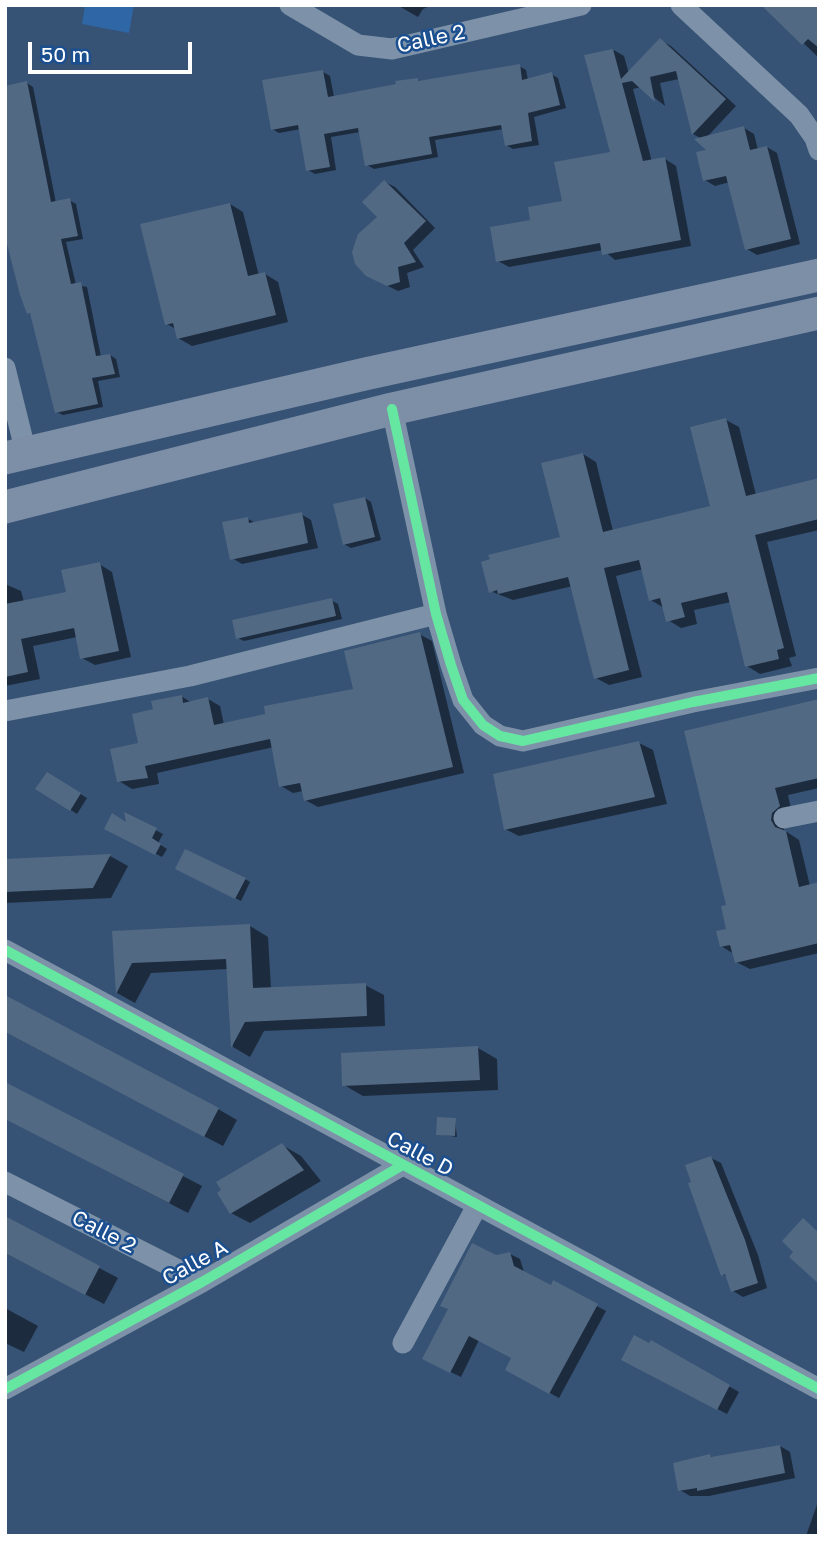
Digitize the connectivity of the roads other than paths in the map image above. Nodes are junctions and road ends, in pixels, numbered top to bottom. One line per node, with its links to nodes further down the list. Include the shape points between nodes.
1 (290, 5): 2 (street, Calle 2, via 358,45 392,49)
2 (581, 5)
3 (681, 5): 4 (street, via 799,115)
4 (819, 150)
5 (819, 275): 9 (main road)
6 (819, 313): 8 (main road)
7 (5, 368): 9 (street)
8 (392, 409): 10 (main road); 11 (street)
9 (15, 456)
10 (5, 507)
11 (436, 614): 12 (street, via 463,700 483,725 500,736 523,741); 13 (street, via 190,676)
12 (819, 678)
13 (5, 711)
14 (819, 811): 15 (street)
15 (784, 818)
16 (5, 950): 17 (street, Calle D)
17 (401, 1166): 19 (street, Calle D); 20 (street, Calle A)
18 (5, 1182): 20 (street, Calle 2)
19 (477, 1206): 21 (street); 23 (street, Calle D)
20 (202, 1282): 22 (street, Calle A)
21 (403, 1343)
22 (5, 1389)
23 (819, 1389)

